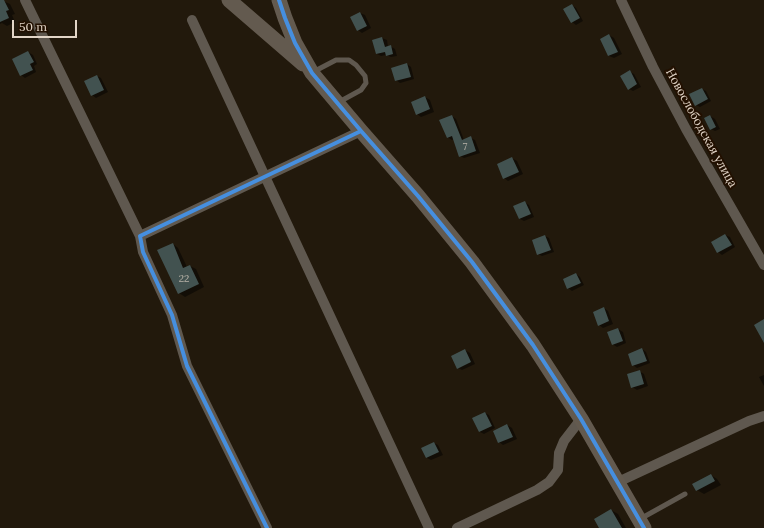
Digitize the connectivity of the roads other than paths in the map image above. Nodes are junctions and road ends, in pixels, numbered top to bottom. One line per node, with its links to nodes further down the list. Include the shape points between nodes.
1 (25, 0): 10 (street)
2 (229, 0): 6 (street)
3 (279, 0): 6 (street, via 295,43)
4 (621, 0): 11 (street, Новослободская улица, via 686,129)
5 (192, 20): 9 (street)
6 (312, 73): 7 (street); 7 (lane, via 336,60 349,60 356,65 365,76 366,83 361,90)
7 (338, 102): 8 (street)
8 (361, 131): 9 (street); 13 (street, via 472,262 533,345)
9 (265, 177): 10 (street); 18 (street)
10 (140, 236): 17 (street, via 142,252 172,315 187,366)
11 (764, 265)
12 (764, 416): 14 (street)
13 (581, 419): 14 (street); 19 (street, via 564,441 558,453 558,470 549,482 538,490)
14 (618, 482): 16 (street)
15 (685, 494): 16 (lane)
16 (642, 524)
17 (267, 528)
18 (429, 528)
19 (457, 528)

